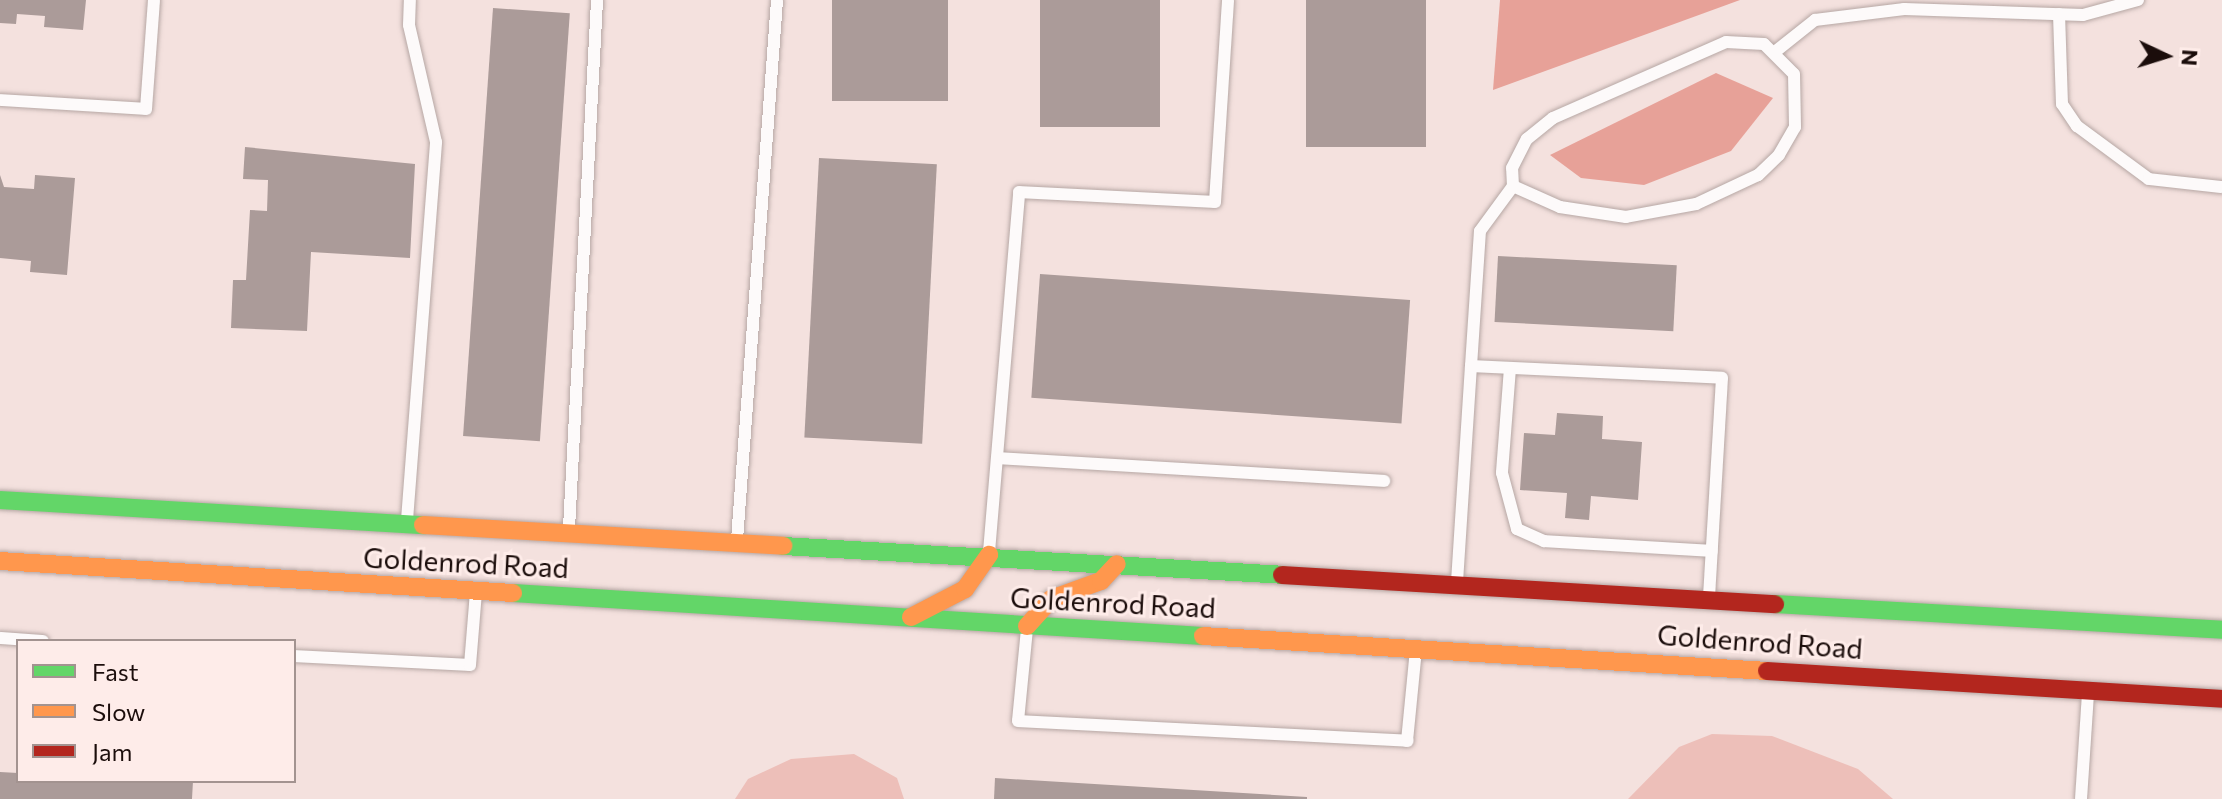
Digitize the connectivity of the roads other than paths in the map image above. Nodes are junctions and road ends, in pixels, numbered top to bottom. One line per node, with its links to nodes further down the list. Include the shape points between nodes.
1 (154, 0): 9 (lane, via 146,109)
2 (410, 0): 17 (lane, via 409,25 436,142)
3 (597, 0): 18 (lane)
4 (777, 0): 19 (lane)
5 (1228, 0): 14 (lane, via 1215,202 1019,192)
6 (2138, 0): 7 (lane)
7 (2059, 14): 8 (lane, via 1904,9 1830,18 1815,20); 11 (lane, via 2062,104 2077,126 2149,179)
8 (1776, 51): 10 (lane, via 1726,42 1553,118 1516,155); 10 (lane, via 1794,74 1795,127 1758,175 1696,204 1626,217 1560,207)
9 (0, 100)
10 (1513, 186): 12 (lane, via 1480,231)
11 (2222, 187)
12 (1471, 366): 13 (lane); 24 (lane)
13 (1510, 368): 20 (lane, via 1502,473 1517,529 1544,541); 20 (lane, via 1722,378)
14 (998, 458): 15 (lane); 21 (lane)
15 (1384, 481)
16 (0, 500): 17 (main road, Goldenrod Road)
17 (407, 523): 18 (main road, Goldenrod Road)
18 (568, 531): 19 (main road, Goldenrod Road)
19 (737, 540): 21 (main road, Goldenrod Road)
20 (1712, 551): 26 (lane)
21 (989, 555): 23 (main road, Goldenrod Road); 27 (main road, via 965,589)
22 (0, 561): 25 (main road, Goldenrod Road)
23 (1117, 564): 24 (main road, Goldenrod Road); 28 (main road, via 1101,581 1051,599)
24 (1457, 587): 26 (main road, Goldenrod Road)
25 (476, 591): 27 (main road, Goldenrod Road); 31 (lane, via 470,665)
26 (1708, 599): 29 (main road, Goldenrod Road)
27 (909, 618): 28 (main road, Goldenrod Road)
28 (1027, 626): 30 (main road, Goldenrod Road); 30 (lane, via 1018,721 1407,741)
29 (2222, 630)
30 (1416, 647): 32 (main road, Goldenrod Road)
31 (296, 656)
32 (2089, 689): 33 (main road, Goldenrod Road); 34 (lane)
33 (2222, 699)
34 (2081, 799)

